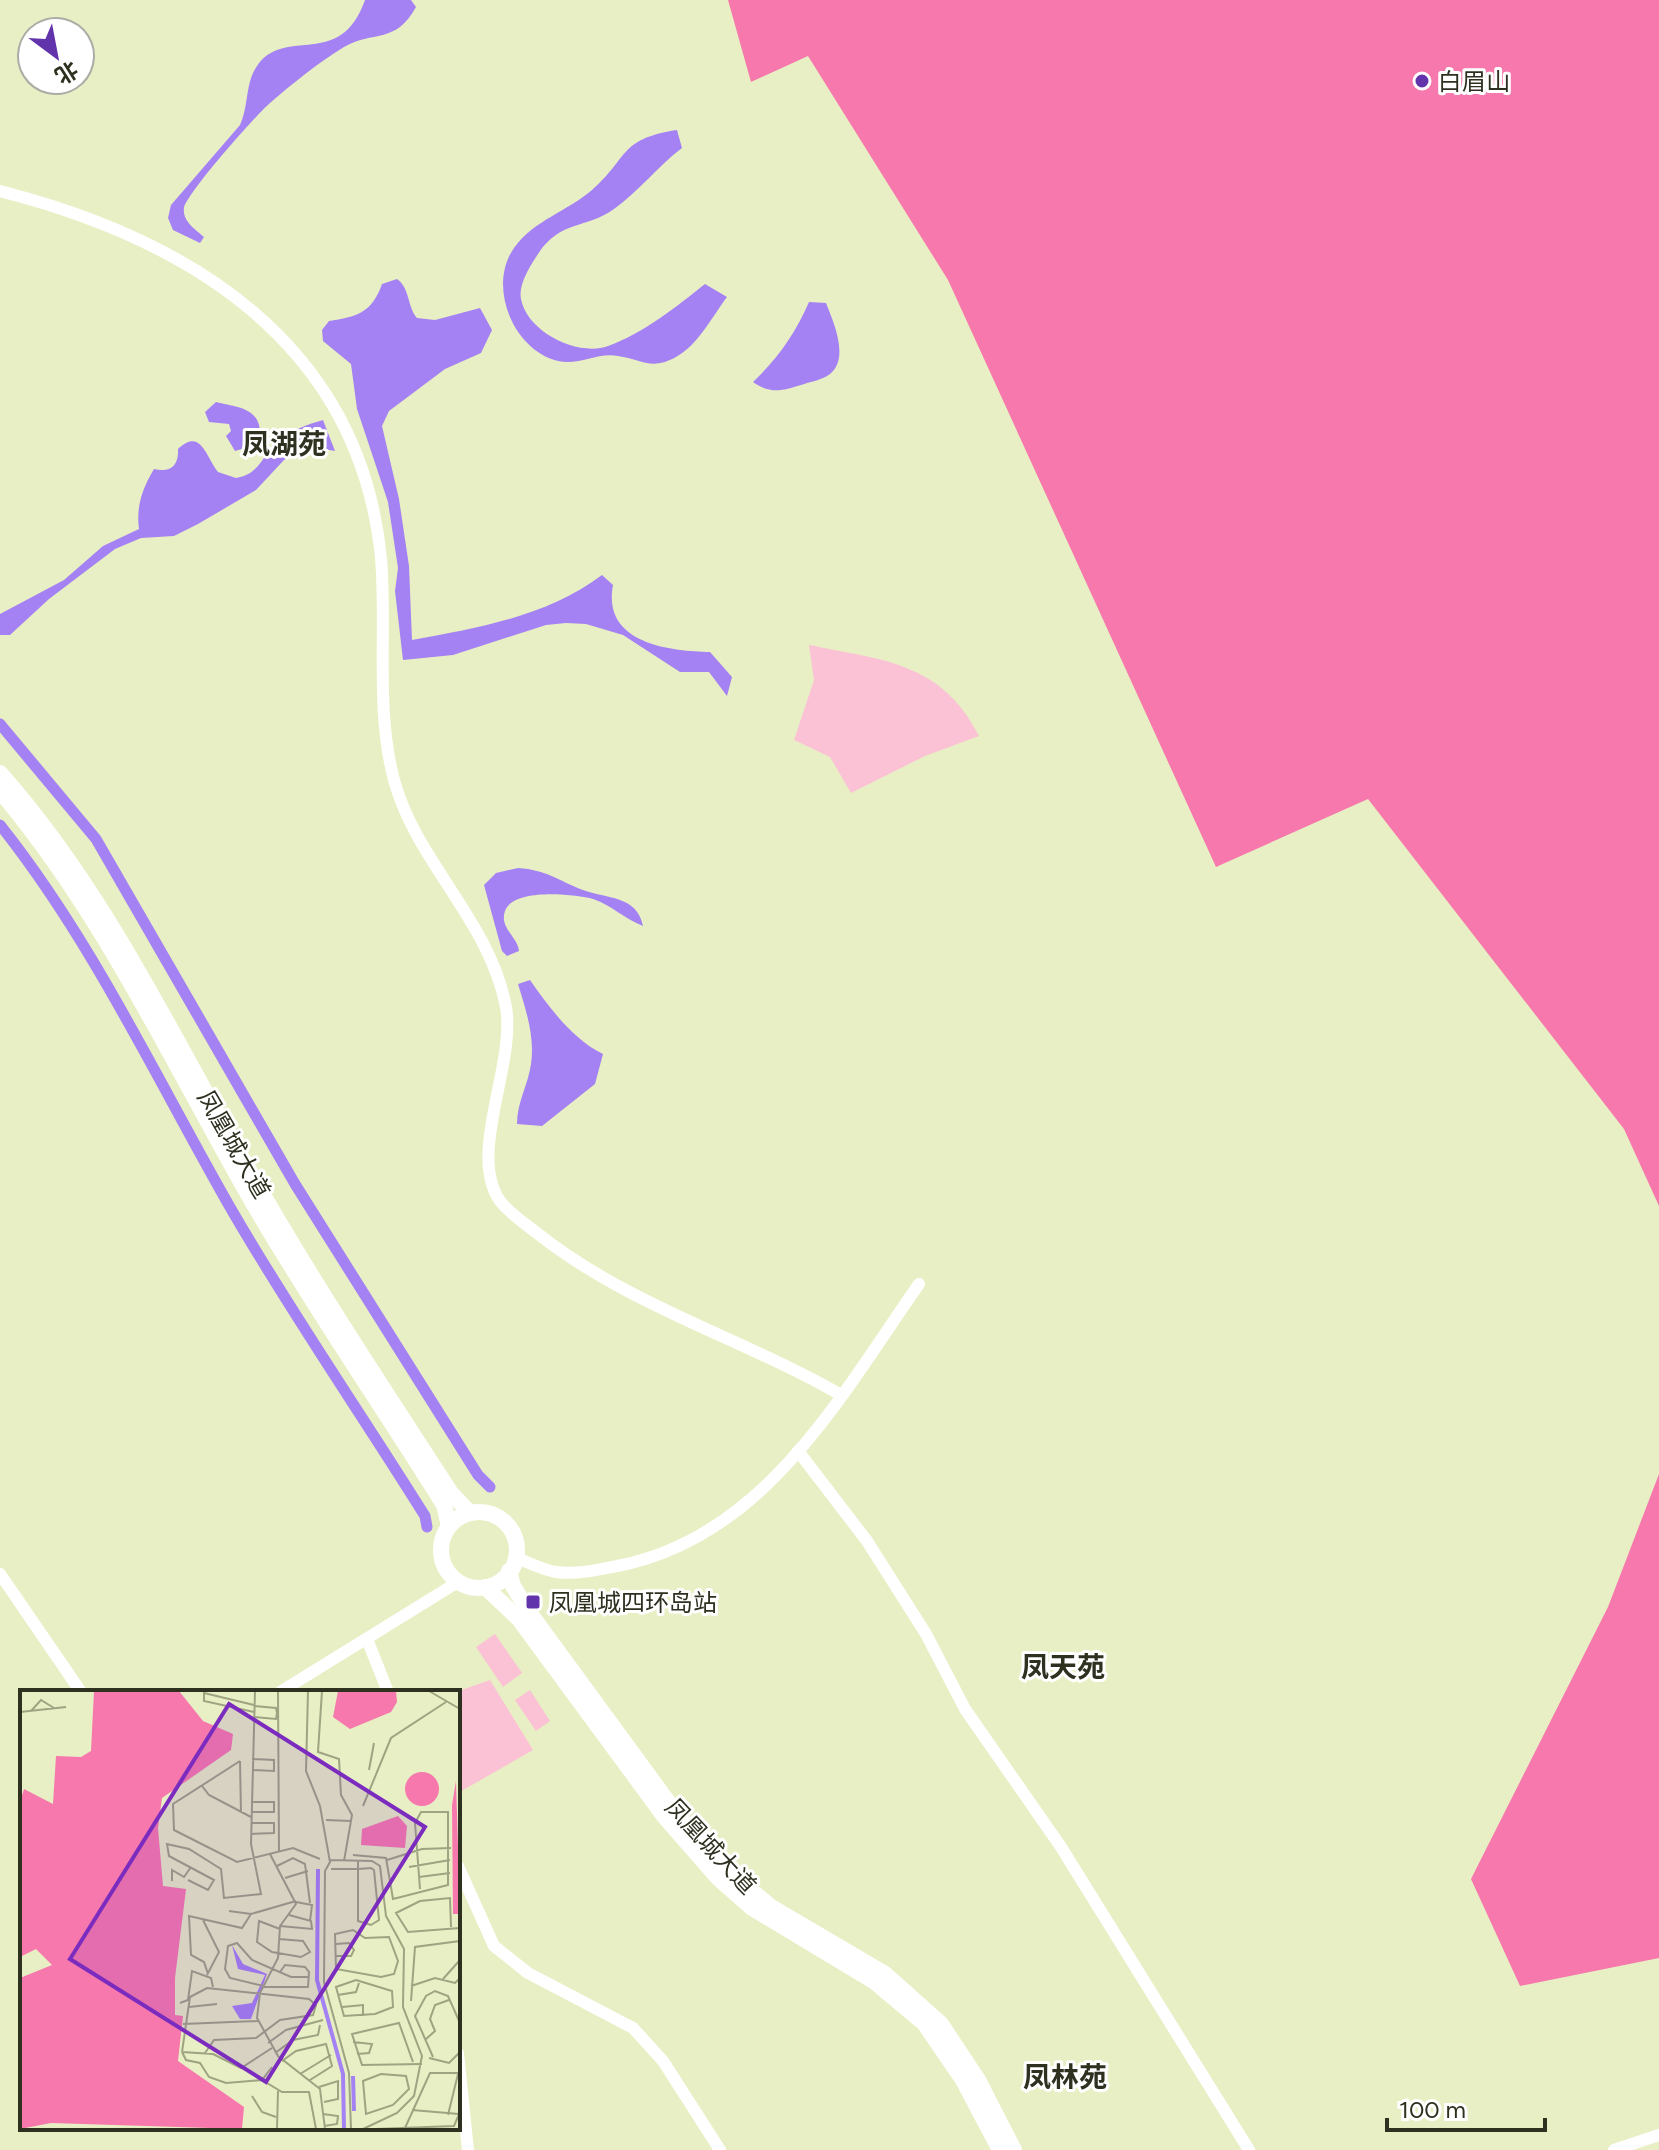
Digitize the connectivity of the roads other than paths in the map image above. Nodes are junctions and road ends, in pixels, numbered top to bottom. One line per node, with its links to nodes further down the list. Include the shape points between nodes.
1 (0, 191): 5 (street, via 108,227 224,291 296,351 345,425 378,534 393,778 411,823 478,935 504,998 507,1056 489,1151 490,1178 501,1202 547,1242 610,1282)
2 (0, 773): 7 (main road, 凤凰城大道, via 68,858 267,1201 451,1493)
3 (0, 791): 8 (main road, 凤凰城大道, via 94,921 254,1204 444,1505)
4 (919, 1284): 5 (street)
5 (841, 1395): 6 (street)
6 (798, 1451): 9 (street, via 746,1506 703,1535 656,1556 607,1568 556,1572); 24 (street, via 867,1541 926,1634 965,1709 1061,1847)
7 (470, 1513): 8 (main road); 9 (main road, via 483,1512 505,1522 516,1545)
8 (449, 1526): 11 (main road, via 440,1550 442,1562)
9 (512, 1565): 12 (main road, via 499,1582); 23 (main road, 凤凰城大道, via 513,1586 525,1605 700,1842 771,1907 866,1961 921,2004 958,2047)
10 (0, 1574): 14 (street)
11 (458, 1582): 12 (main road); 13 (street)
12 (485, 1587): 22 (main road, 凤凰城大道, via 519,1619 708,1868 752,1908 848,1964 924,2023 963,2080)
13 (367, 1639): 15 (street); 16 (street)
14 (80, 1690)
15 (283, 1690)
16 (387, 1690)
17 (460, 1870): 21 (street, via 494,1946 528,1973 633,2028 663,2061)
18 (460, 2072): 20 (street)
19 (1659, 2135): 25 (street)
20 (468, 2150)
21 (720, 2150)
22 (1000, 2150)
23 (1014, 2150)
24 (1249, 2150)
25 (1614, 2150)

